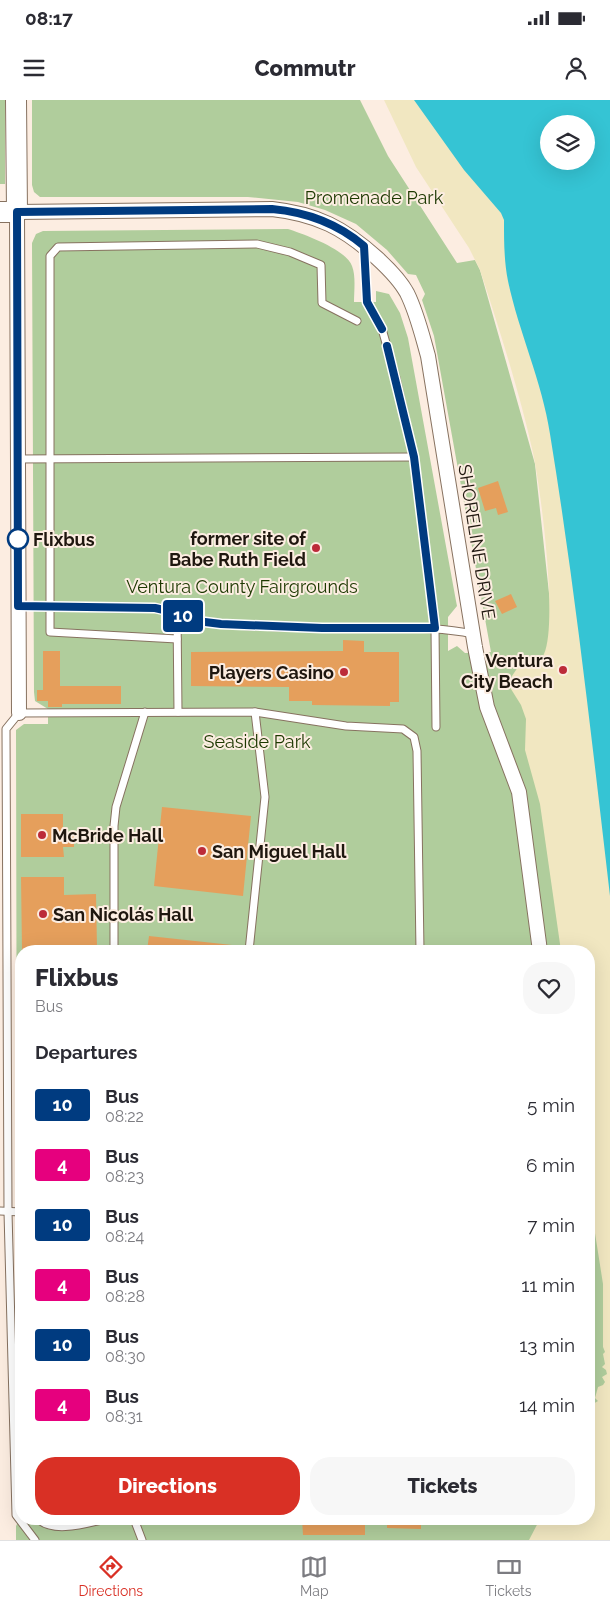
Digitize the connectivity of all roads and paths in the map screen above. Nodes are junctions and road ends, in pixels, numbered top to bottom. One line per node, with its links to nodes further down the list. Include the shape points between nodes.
1 (16, 100): 2 (street)
2 (8, 212): 3 (street, SHORELINE DRIVE, via 278,210 297,212 332,224); 6 (street)
3 (364, 246): 5 (lane, via 367,302 382,329); 12 (street, SHORELINE DRIVE, via 404,288 421,331 428,356)
4 (357, 321): 7 (lane, via 322,303 321,265 290,252 257,244 58,247 50,256)
5 (414, 457): 7 (lane); 11 (lane)
6 (18, 459): 7 (lane); 8 (street)
7 (49, 459): 9 (lane)
8 (18, 606): 9 (lane); 17 (street)
9 (49, 606): 10 (lane, via 155,608); 13 (lane, via 50,632)
10 (177, 613): 11 (lane, via 189,620 221,624); 13 (lane)
11 (435, 628): 12 (lane); 18 (lane)
12 (473, 634): 22 (street, SHORELINE DRIVE, via 487,707 518,792)
13 (177, 640): 15 (lane)
14 (145, 712): 15 (lane); 17 (lane); 19 (lane, via 116,807)
15 (178, 712): 16 (lane)
16 (255, 712): 20 (lane, via 265,797); 21 (lane, via 346,726 403,728 414,737 417,751)
17 (19, 713): 23 (lane, via 6,729)
18 (436, 727)
19 (114, 945)
20 (250, 945)
21 (420, 945)
22 (539, 945)
23 (4, 1212): 24 (lane)
24 (15, 1490)
25 (24, 1525): 29 (lane)
26 (48, 1525): 27 (lane)
27 (73, 1525)
28 (136, 1525): 30 (lane)
29 (35, 1540)
30 (142, 1540)

